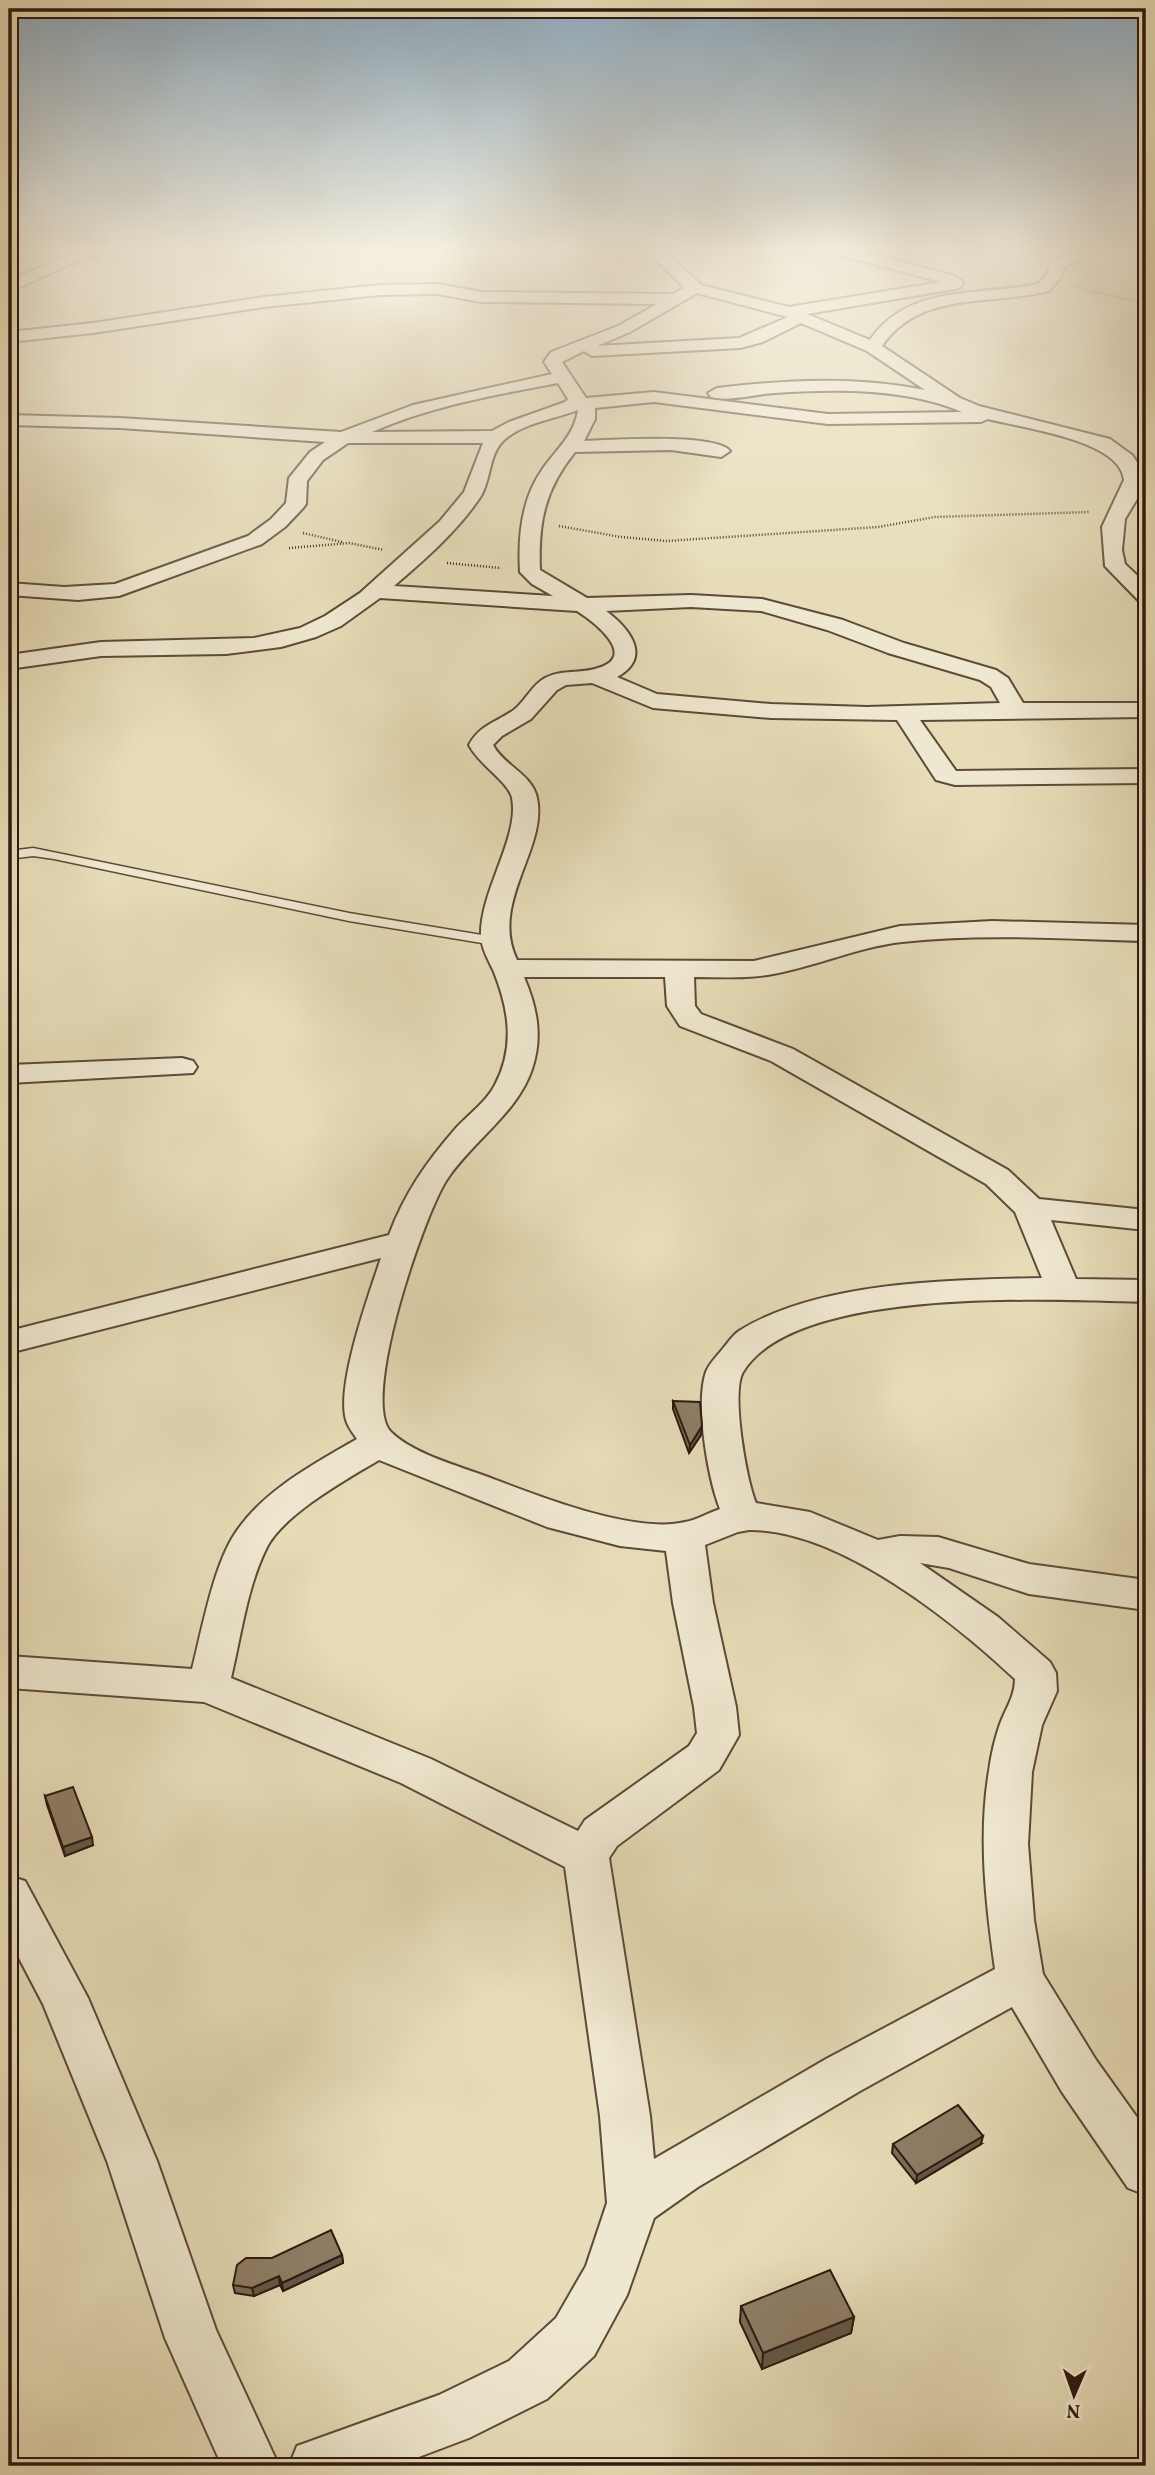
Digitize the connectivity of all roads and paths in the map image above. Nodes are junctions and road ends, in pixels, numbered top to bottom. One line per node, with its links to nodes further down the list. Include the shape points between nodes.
1 (553, 362): 3 (street)
2 (895, 362): 5 (street)
3 (575, 393): 4 (street); 8 (street, via 565,410); 9 (street, via 505,388 410,411); 10 (street, via 587,409 587,418)
4 (668, 398): 5 (street, via 778,387 848,386 905,391); 6 (street, via 828,419)
5 (954, 402): 6 (street)
6 (995, 417): 12 (street, via 1103,443)
7 (9, 420): 9 (street)
8 (496, 437): 9 (street); 18 (street, via 474,491 459,512)
9 (343, 438): 15 (street, via 299,477 296,504)
10 (568, 447): 11 (street, via 671,444); 14 (street, via 543,483)
11 (722, 451)
12 (1139, 460): 13 (street, via 1133,486)
13 (1119, 510): 14 (path, via 935,517 877,527 667,541); 19 (street, via 1112,533)
14 (533, 521): 20 (street)
15 (278, 523): 16 (path); 22 (street, via 238,548 119,590 70,595)
16 (349, 543): 17 (path); 18 (path)
17 (288, 548)
18 (411, 557): 20 (path); 23 (street)
19 (1115, 566): 21 (street); 24 (street)
20 (530, 572): 25 (street, via 539,582)
21 (1146, 574)
22 (9, 589)
23 (373, 591): 25 (street); 26 (street, via 333,621 281,638 211,647 113,648)
24 (1146, 595)
25 (585, 605): 27 (street, via 611,625 626,653 614,670); 28 (street, via 724,601 792,612 988,675 1000,682)
26 (9, 662)
27 (595, 676): 30 (street, via 653,701 677,704); 34 (street, via 546,685 523,714 484,736 481,745 488,760 524,795 525,813 497,911)
28 (1015, 710): 29 (street); 30 (street)
29 (1146, 710)
30 (905, 713): 31 (street, via 945,775 955,778)
31 (1146, 776)
32 (12, 852): 34 (lane, via 54,855)
33 (1146, 933): 35 (street, via 900,934 860,940 789,965)
34 (501, 955): 35 (street); 40 (street, via 520,1000 525,1027 522,1056 509,1088 443,1161 420,1195)
35 (679, 968): 38 (street, via 681,1006 690,1020 782,1055 826,1079 997,1177)
36 (182, 1067): 37 (street)
37 (9, 1074)
38 (1030, 1208): 39 (street); 41 (street)
39 (1146, 1220)
40 (403, 1242): 43 (street); 44 (street, via 363,1390 363,1417)
41 (1063, 1288): 42 (street); 45 (street, via 871,1300 808,1313 738,1349 723,1373 722,1392 728,1480)
42 (1146, 1291)
43 (9, 1342)
44 (379, 1443): 46 (street, via 419,1464 551,1514 649,1535); 50 (street, via 323,1476 274,1513 249,1542)
45 (742, 1517): 46 (street); 47 (street, via 793,1521)
46 (684, 1537): 51 (street, via 718,1735 704,1758 601,1833)
47 (877, 1555): 48 (street, via 901,1548 928,1548 1026,1578); 53 (street, via 965,1616 1035,1673 1036,1691 1021,1725 1010,1772 1007,1832 1011,1920)
48 (1146, 1595)
49 (9, 1672): 50 (street)
50 (208, 1686): 51 (street, via 416,1771)
51 (586, 1856): 55 (street, via 625,2116)
52 (9, 1895): 56 (street, via 64,1998 132,2161 192,2338)
53 (1020, 1979): 54 (street, via 1079,2076); 55 (street, via 843,2075 680,2170)
54 (1146, 2171)
55 (633, 2203): 57 (street, via 608,2277 575,2337 528,2380 450,2419)
56 (251, 2466)
57 (317, 2466)

